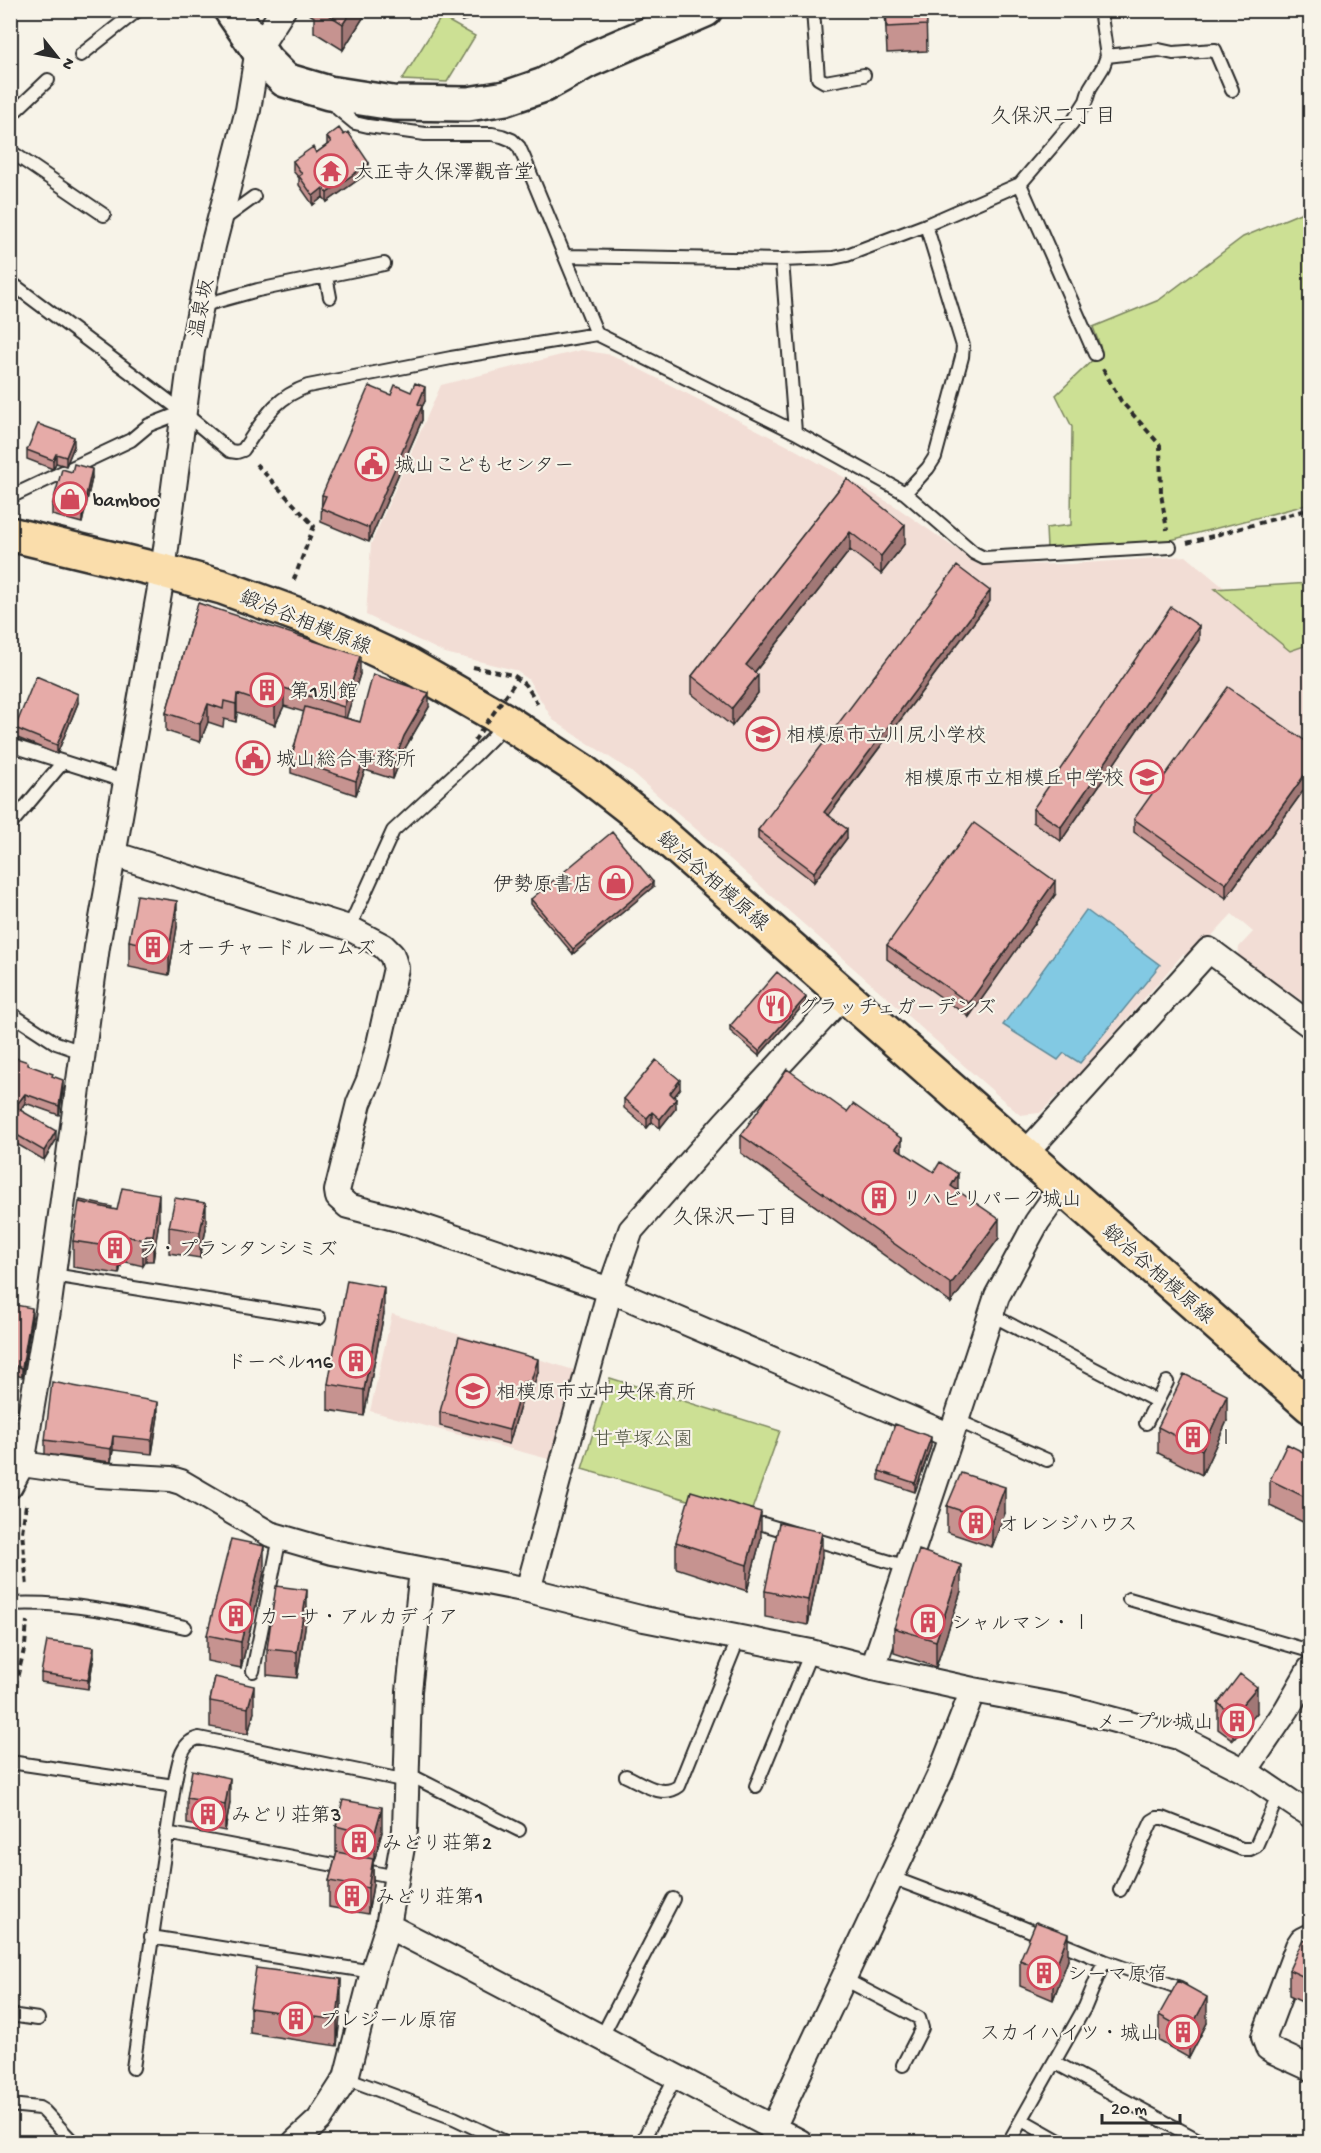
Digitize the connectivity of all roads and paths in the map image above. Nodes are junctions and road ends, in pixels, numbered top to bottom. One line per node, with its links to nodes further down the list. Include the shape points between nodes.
1 (138, 10): 8 (lane)
2 (231, 10): 7 (street)
3 (283, 10): 7 (street)
4 (705, 10): 13 (street, via 589,60 544,85 506,98 468,104 393,103)
5 (813, 10): 10 (lane, via 818,78 825,82)
6 (1100, 10): 9 (lane)
7 (258, 49): 13 (street, via 285,80); 19 (street, 温泉坂, via 248,110)
8 (81, 55)
9 (1107, 56): 12 (lane, via 1159,50 1215,50); 16 (lane, via 1072,123)
10 (864, 75)
11 (48, 80): 14 (lane)
12 (1232, 90)
13 (329, 93): 21 (lane, via 338,109 355,123 425,134 492,134 512,140 519,147)
14 (10, 116)
15 (10, 151): 18 (lane)
16 (1020, 184): 20 (lane); 29 (lane)
17 (254, 197): 19 (lane)
18 (104, 215)
19 (219, 223): 27 (street, 温泉坂)
20 (926, 225): 22 (lane, via 847,255); 33 (lane, via 963,346 935,457)
21 (566, 256): 22 (lane); 28 (lane)
22 (782, 260): 31 (lane)
23 (384, 264): 24 (lane)
24 (326, 276): 26 (lane); 27 (lane)
25 (10, 282): 30 (lane)
26 (330, 297)
27 (200, 306): 30 (street, 温泉坂)
28 (597, 334): 31 (lane); 32 (lane, via 308,386 274,405)
29 (1095, 354): 37 (path, via 1121,401 1160,445 1161,494)
30 (183, 412): 32 (lane, via 224,448); 34 (lane); 38 (street, 温泉坂)
31 (795, 432): 33 (lane)
32 (243, 450): 39 (path, via 314,526)
33 (905, 493): 37 (lane, via 984,558)
34 (10, 497)
35 (1311, 509): 37 (path)
36 (10, 534): 38 (main road, 鍛冶谷相模原線)
37 (1170, 547)
38 (163, 570): 43 (main road, 鍛冶谷相模原線, via 315,621 407,664); 47 (street, 温泉坂)
39 (290, 589)
40 (472, 667): 41 (path)
41 (518, 678): 42 (path, via 526,683); 44 (path, bridge)
42 (542, 713)
43 (504, 720): 50 (lane, via 494,736 393,831); 51 (main road, 鍛冶谷相模原線, via 581,770 654,827)
44 (474, 741)
45 (10, 745): 46 (lane)
46 (63, 762): 47 (lane); 48 (lane)
47 (127, 782): 49 (street, 温泉坂)
48 (10, 825)
49 (112, 854): 50 (street); 54 (street, 温泉坂)
50 (349, 928): 58 (street, via 383,946 392,955 396,968 338,1197 348,1206 409,1222)
51 (845, 994): 55 (main road, 鍛冶谷相模原線); 58 (street, via 632,1230)
52 (10, 1013): 54 (lane, via 56,1043)
53 (1311, 1025): 55 (street, via 1209,950)
54 (82, 1052): 57 (street, 温泉坂)
55 (1024, 1155): 56 (main road, 鍛冶谷相模原線)
56 (1061, 1188): 59 (street, via 1016,1258); 63 (main road, 鍛冶谷相模原線)
57 (53, 1275): 60 (lane); 67 (street, 温泉坂)
58 (610, 1290): 65 (street); 73 (street)
59 (990, 1314): 62 (lane); 65 (street)
60 (319, 1318)
61 (1167, 1382): 62 (lane)
62 (1156, 1401): 64 (lane)
63 (1311, 1406)
64 (1146, 1423)
65 (953, 1428): 66 (lane); 71 (street)
66 (1047, 1460)
67 (22, 1464): 68 (street, 温泉坂); 70 (street, via 99,1475 171,1479)
68 (10, 1486)
69 (763, 1524): 71 (lane)
70 (280, 1538): 72 (street); 82 (lane)
71 (907, 1567): 80 (street)
72 (422, 1570): 73 (street); 87 (street, via 409,1691)
73 (528, 1590): 77 (street)
74 (1129, 1599): 78 (lane)
75 (10, 1604): 76 (lane, via 99,1608)
76 (185, 1627)
77 (738, 1637): 79 (street); 86 (lane, via 679,1786 663,1792)
78 (1311, 1651)
79 (811, 1652): 80 (street); 89 (lane)
80 (873, 1668): 83 (street)
81 (1311, 1669): 85 (street)
82 (253, 1671)
83 (973, 1690): 85 (street, via 1070,1708 1178,1737); 95 (street, via 941,1772)
84 (10, 1762): 88 (lane)
85 (1245, 1771): 90 (street)
86 (626, 1776)
87 (407, 1777): 88 (lane, via 199,1738 184,1746); 92 (lane); 94 (street, via 405,1830)
88 (174, 1785): 93 (lane)
89 (756, 1786)
90 (1279, 1794): 91 (street); 96 (lane, via 1256,1846 1250,1849 1163,1818 1152,1821)
91 (1311, 1815)
92 (519, 1830)
93 (166, 1833): 94 (lane); 100 (lane)
94 (397, 1878): 98 (street)
95 (892, 1878): 101 (lane); 103 (street)
96 (1120, 1890)
97 (673, 1899): 107 (lane)
98 (388, 1926): 102 (street); 107 (street)
99 (1311, 1936): 111 (street, via 1298,1946 1264,2037 1268,2048)
100 (151, 1937): 102 (lane); 110 (lane)
101 (1104, 1961): 104 (lane); 108 (lane, via 1085,2007)
102 (373, 1972): 113 (street)
103 (844, 1979): 109 (lane, via 919,2018 922,2028); 116 (street)
104 (1180, 1988)
105 (10, 2015): 106 (lane)
106 (38, 2019)
107 (601, 2038): 112 (street)
108 (1054, 2062): 115 (lane); 124 (lane)
109 (903, 2065)
110 (133, 2068)
111 (1311, 2068)
112 (676, 2076): 116 (street); 120 (lane)
113 (346, 2078): 118 (street, via 319,2120); 119 (lane, via 454,2118)
114 (10, 2105): 117 (lane, via 44,2110)
115 (1022, 2120): 122 (lane); 123 (lane)
116 (769, 2135): 121 (street)
117 (73, 2142)
118 (295, 2142)
119 (505, 2142)
120 (642, 2142)
121 (800, 2142)
122 (1009, 2142)
123 (1061, 2142)
124 (1202, 2142)

